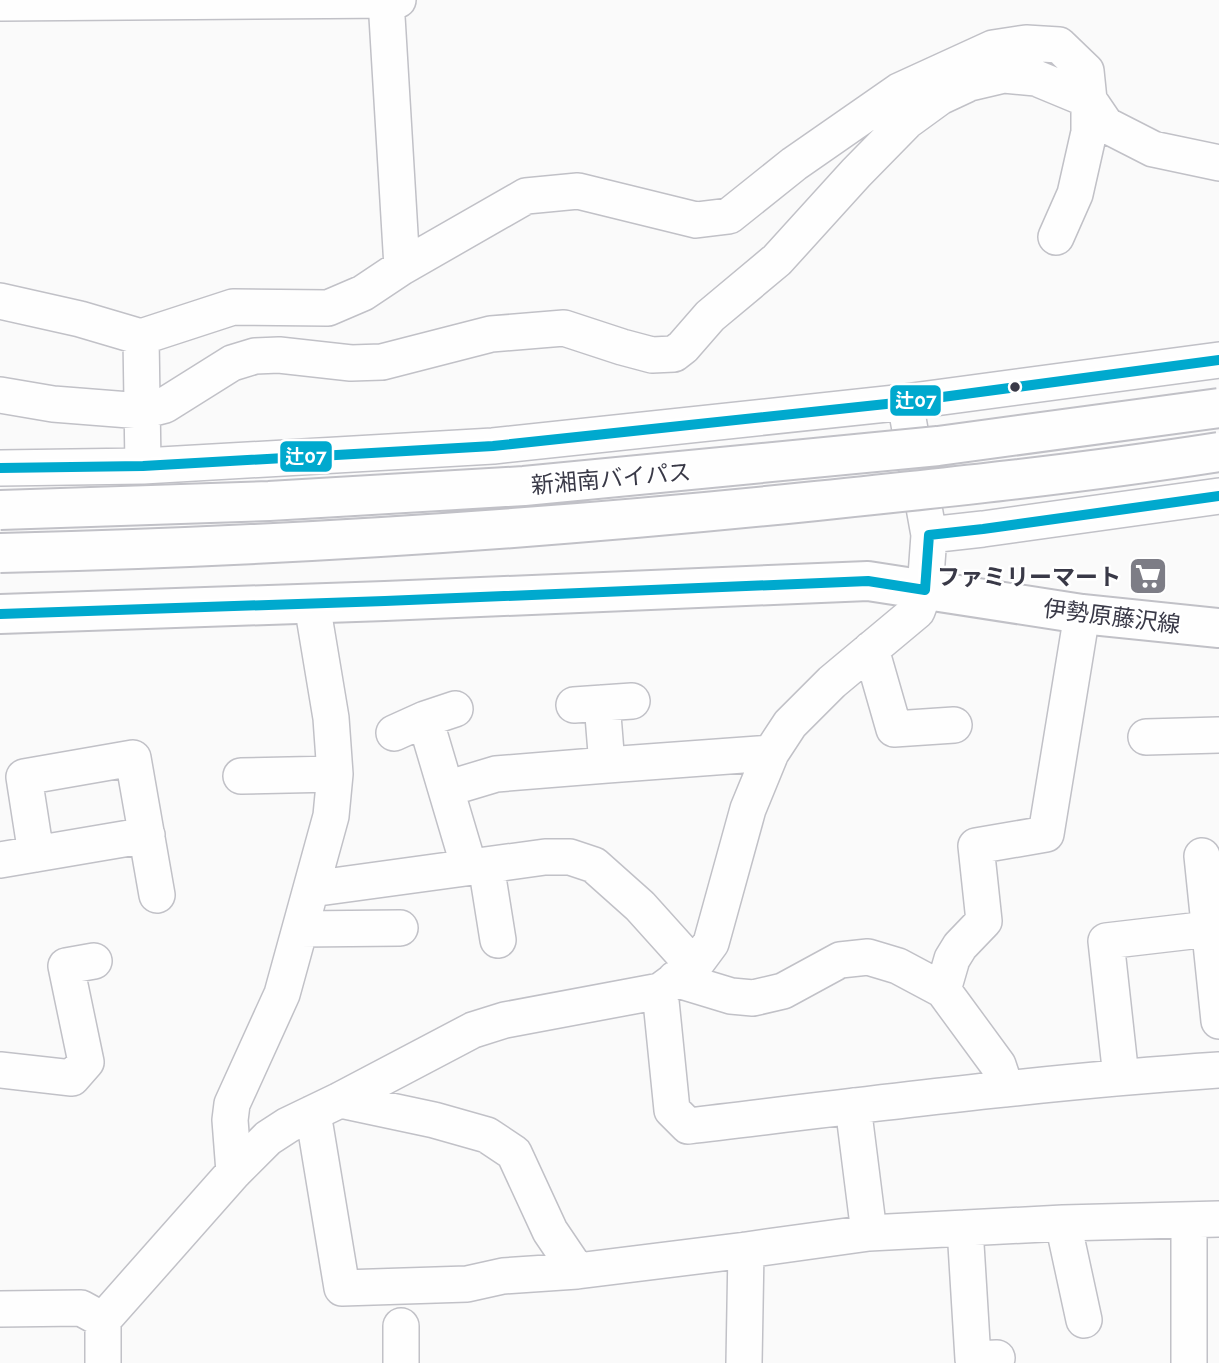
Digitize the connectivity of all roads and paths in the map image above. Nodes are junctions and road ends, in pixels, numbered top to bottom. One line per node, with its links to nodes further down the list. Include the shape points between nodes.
1 (386, 0): 2 (street); 3 (street); 7 (street)
2 (398, 0)
3 (0, 3)
4 (1089, 100): 5 (street, via 1106,125 1153,149); 6 (street, via 1089,132 1075,194); 7 (street, via 1086,71 1059,46 1027,43 993,48 899,91 729,216 696,220 578,191 526,196); 14 (street, via 1036,78 1003,75 940,97 907,121 777,260 710,316 674,354 652,355 564,328 491,334 382,362 255,356 232,363 165,405)
5 (1219, 163)
6 (1056, 237)
7 (401, 267): 9 (street, via 363,293 328,308 233,307)
8 (0, 301): 9 (street)
9 (141, 337): 14 (street)
10 (1219, 360): 12 (street)
11 (0, 395): 14 (street)
12 (905, 402): 16 (street, via 493,446); 20 (street)
13 (1219, 408): 19 (main road, 新湘南バイパス, bridge, via 938,446 524,486)
14 (142, 411): 16 (street)
15 (1219, 452): 21 (main road, 新湘南バイパス, bridge, via 949,487 552,526 275,544)
16 (143, 466): 17 (street)
17 (0, 468)
18 (1219, 496): 20 (street)
19 (0, 510)
20 (929, 535): 22 (street)
21 (0, 553)
22 (925, 590): 23 (main road, 伊勢原藤沢線, via 868,581); 25 (main road, 伊勢原藤沢線); 27 (street, via 917,611)
23 (312, 604): 24 (main road, 伊勢原藤沢線); 35 (street, via 331,718)
24 (0, 614)
25 (1082, 614): 26 (main road, 伊勢原藤沢線); 51 (street, via 1046,834 976,846 984,921 952,959)
26 (1219, 628)
27 (871, 649): 30 (street, via 894,729); 33 (street, via 790,724)
28 (602, 703): 34 (street)
29 (424, 720): 37 (street)
30 (954, 725)
31 (1219, 735): 32 (street)
32 (1146, 737)
33 (771, 754): 34 (street); 50 (street, via 748,809 710,943)
34 (607, 765): 37 (street, via 496,774)
35 (335, 774): 36 (street); 43 (street, via 331,816)
36 (241, 776)
37 (446, 789): 42 (street)
38 (147, 835): 39 (street); 39 (street, via 133,758 92,765 24,777); 44 (street)
39 (36, 854): 41 (street)
40 (1202, 856): 47 (street)
41 (0, 860)
42 (478, 866): 43 (street); 48 (street); 50 (street, via 545,857 570,857 594,865 640,906)
43 (311, 889): 45 (street)
44 (157, 895)
45 (300, 929): 46 (street); 59 (street, via 282,994 232,1104)
46 (400, 929)
47 (1209, 929): 52 (street); 55 (street, via 1106,941)
48 (498, 940)
49 (94, 961): 53 (street, via 66,966 86,1062 72,1078)
50 (676, 979): 51 (street, via 753,998 783,991 840,960 868,957 898,966); 57 (street, via 672,1110 688,1126); 58 (street, via 473,1030)
51 (943, 990): 56 (street, via 998,1065)
52 (1219, 1021)
53 (0, 1070)
54 (1219, 1070): 55 (street)
55 (1121, 1077): 56 (street)
56 (1006, 1089): 57 (street)
57 (853, 1106): 63 (street)
58 (327, 1107): 59 (street, via 268,1138); 66 (street, via 434,1120 487,1135 514,1153 550,1231); 66 (street, via 342,1288 467,1284 503,1276)
59 (234, 1172): 70 (street)
60 (1204, 1219): 61 (street); 64 (street); 68 (street)
61 (1063, 1223): 62 (street); 69 (street)
62 (965, 1228): 63 (street); 72 (street, via 973,1359)
63 (869, 1233): 65 (street)
64 (1219, 1240)
65 (746, 1250): 66 (street); 75 (street)
66 (577, 1271)
67 (0, 1309): 70 (street, via 81,1308)
68 (1204, 1315): 76 (street)
69 (1084, 1320)
70 (103, 1321): 73 (street)
71 (401, 1326): 74 (street)
72 (997, 1358)
73 (103, 1363)
74 (401, 1363)
75 (744, 1363)
76 (1189, 1363)

